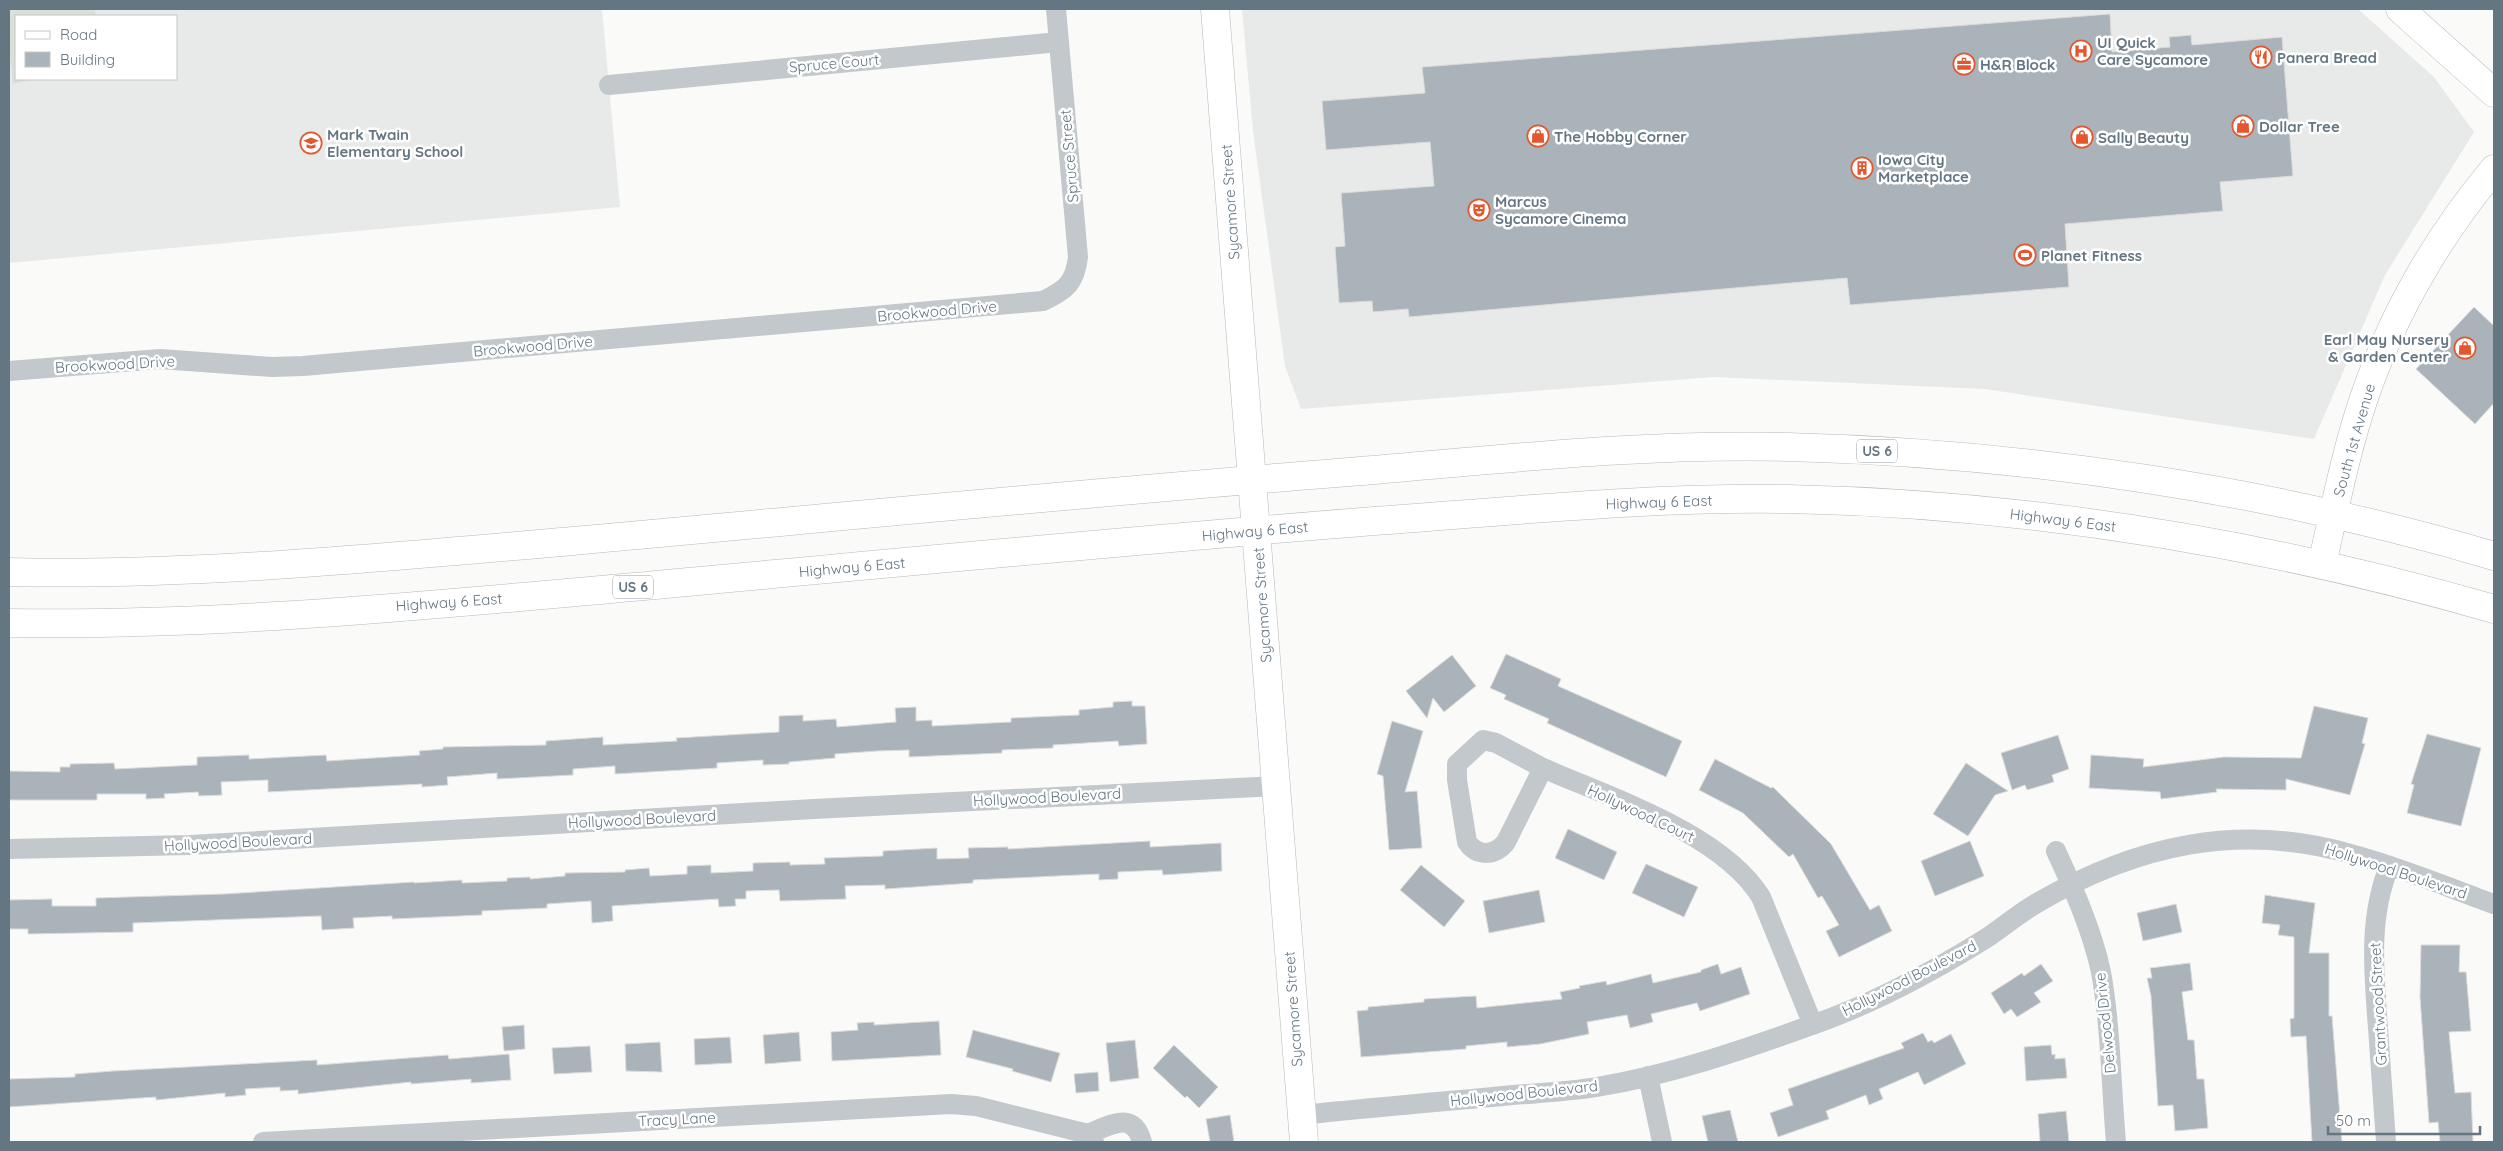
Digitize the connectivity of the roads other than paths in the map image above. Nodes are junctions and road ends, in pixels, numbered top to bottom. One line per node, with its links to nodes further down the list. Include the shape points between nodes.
1 (1056, 9): 4 (street, Spruce Street)
2 (1215, 9): 10 (main road, Sycamore Street)
3 (2400, 9): 6 (main road)
4 (1059, 42): 5 (street, Spruce Court); 8 (street, Spruce Street, via 1078,258 1076,274)
5 (609, 85)
6 (2494, 93)
7 (2494, 169): 11 (main road, South 1st Avenue, via 2442,237 2389,338 2366,394)
8 (1056, 295): 9 (street, Brookwood Drive, via 1030,303 303,366 143,360)
9 (9, 371)
10 (1252, 480): 11 (main road, US 6, via 1629,449 1784,447 1895,452 2030,464 2156,480); 12 (main road, Sycamore Street); 15 (main road, US 6, via 291,564 103,572)
11 (2334, 514): 13 (main road, US 6); 14 (main road, South 1st Avenue)
12 (1256, 530): 14 (main road, Highway 6 East / US 6, via 1632,502 1784,499 1895,503 2025,514 2174,535); 17 (main road, Highway 6 East / US 6, via 449,603 186,621); 19 (main road, Sycamore Street)
13 (2494, 556)
14 (2322, 564): 16 (main road, Highway 6 East / US 6)
15 (9, 572)
16 (2494, 609)
17 (9, 623)
18 (1543, 768): 18 (street, Hollywood Court, via 1499,851 1488,854 1471,848 1462,824 1457,764 1483,740 1496,743); 25 (street, Hollywood Court, via 1676,826 1734,864 1761,897)
19 (1276, 786): 20 (street, Hollywood Boulevard, via 190,845); 27 (main road, Sycamore Street)
20 (9, 849)
21 (2056, 851): 23 (street, Delwood Drive)
22 (2389, 867): 23 (street, Hollywood Boulevard, via 2315,845 2270,839 2225,839 2143,854); 24 (street, Hollywood Boulevard); 34 (street, Grantwood Street, via 2381,886 2373,970)
23 (2072, 884): 25 (street, Hollywood Boulevard, via 1931,970); 33 (street, Delwood Drive, via 2085,916 2100,972 2109,1040)
24 (2494, 904)
25 (1813, 1025): 26 (street, Hollywood Boulevard, via 1719,1057)
26 (1648, 1076): 27 (street, Hollywood Boulevard, via 1596,1087); 32 (street)
27 (1301, 1115): 31 (main road, Sycamore Street)
28 (1091, 1138): 29 (street, Tracy Lane, via 976,1106 951,1104); 30 (street, Tracy Lane, via 1114,1122 1123,1122 1135,1128)
29 (263, 1142)
30 (1142, 1142)
31 (1304, 1142)
32 (1662, 1142)
33 (2116, 1142)
34 (2386, 1142)

